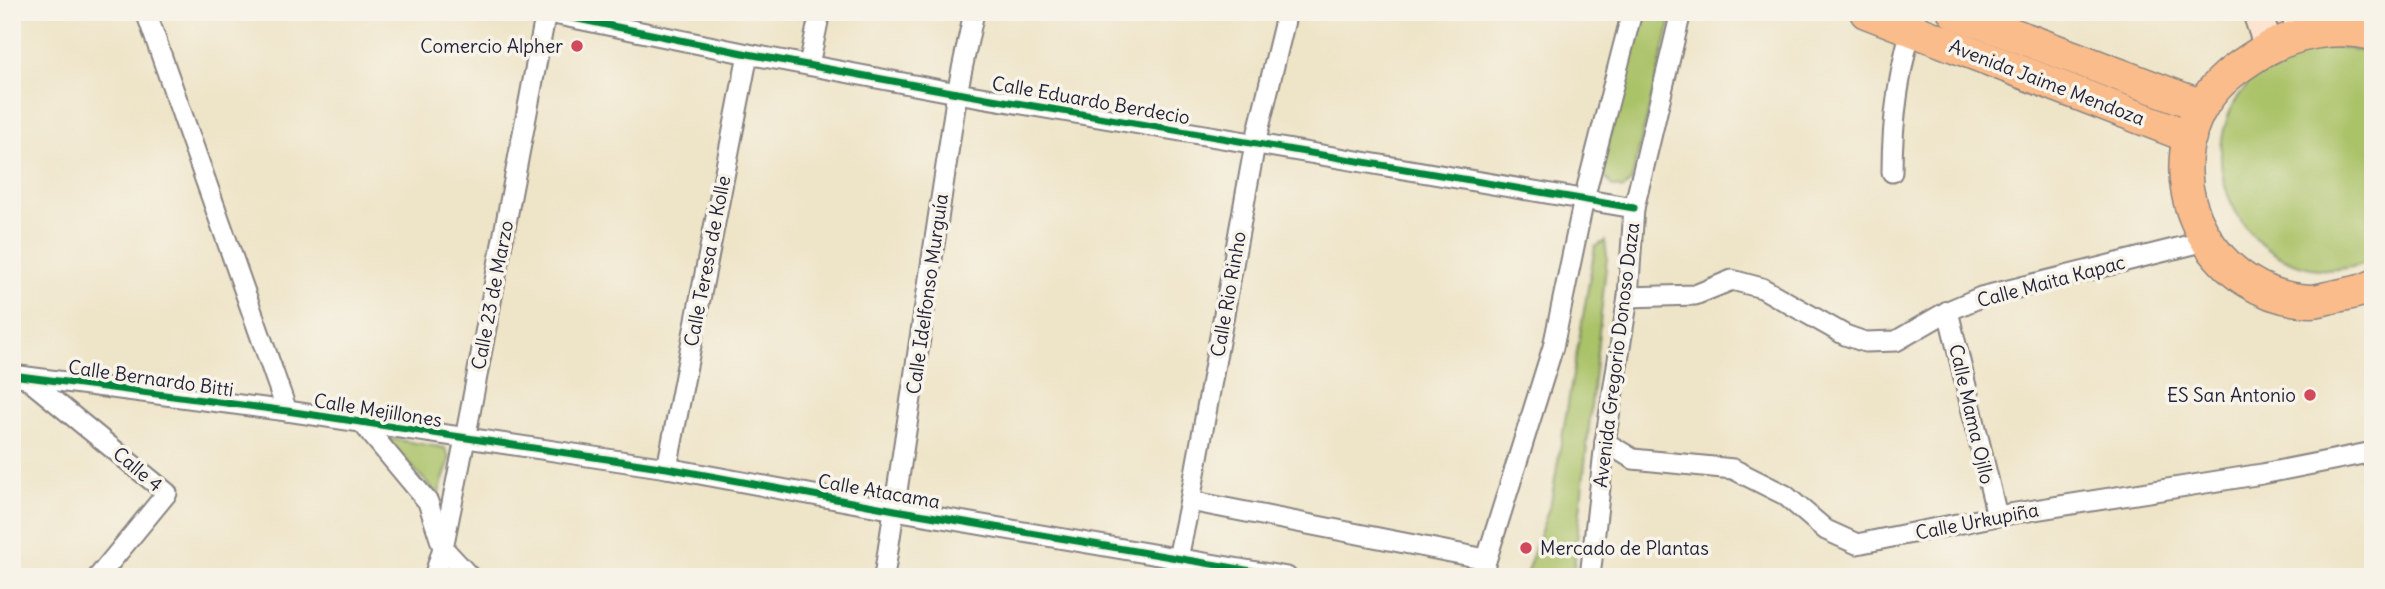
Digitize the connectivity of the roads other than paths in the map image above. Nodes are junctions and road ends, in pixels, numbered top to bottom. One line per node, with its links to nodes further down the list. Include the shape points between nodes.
1 (146, 12): 29 (street, Calle Mejillones)
2 (545, 12): 15 (street, Calle Eduardo Berdecio); 31 (street, Calle 23 de Marzo)
3 (820, 12): 16 (street)
4 (974, 12): 17 (street, Calle Idelfonso Murguía)
5 (1287, 12): 20 (street, Calle Rio Rinho)
6 (1632, 12): 22 (street)
7 (1681, 12): 23 (street, Avenida Gregorio Donoso Daza)
8 (1866, 12): 11 (main road, Avenida Jaime Mendoza)
9 (1954, 12): 18 (main road, Avenida Jaime Mendoza)
10 (2257, 12): 14 (main road)
11 (1914, 21): 19 (main road, Avenida Jaime Mendoza); 21 (street, via 1897,98)
12 (2299, 24): 13 (main road); 14 (main road)
13 (2373, 34)
14 (2269, 48): 18 (main road, via 2227,74)
15 (747, 54): 16 (street, Calle Eduardo Berdecio); 34 (street, Calle Teresa de Kolle)
16 (809, 65): 17 (street, Calle Eduardo Berdecio)
17 (957, 93): 20 (street, Calle Eduardo Berdecio); 36 (street, Calle Idelfonso Murguía)
18 (2202, 106): 19 (main road)
19 (2190, 137): 24 (main road, via 2189,197)
20 (1255, 144): 22 (street, Calle Eduardo Berdecio); 35 (street, Calle Rio Rinho)
21 (1892, 172)
22 (1584, 199): 23 (street, Calle Eduardo Berdecio); 40 (street, via 1553,347)
23 (1634, 208): 26 (street, Avenida Gregorio Donoso Daza)
24 (2206, 241): 25 (main road, via 2244,280 2269,292 2312,301); 27 (street, Calle Maita Kapac, via 1981,297)
25 (2370, 292)
26 (1628, 297): 27 (street, Calle Maita Kapac, via 1695,295 1732,280 1762,288 1865,342 1896,341); 32 (street, Avenida Gregorio Donoso Daza)
27 (1948, 311): 37 (street, Calle Mama Ojllo)
28 (18, 376): 29 (street, Calle Bernardo Bitti); 41 (street, Calle 4, via 167,493)
29 (287, 411): 30 (street, Calle Mejillones)
30 (363, 424): 31 (street, Calle Mejillones); 38 (street, via 428,502)
31 (465, 439): 34 (street, Calle Atacama); 38 (street, Calle 23 de Marzo)
32 (1605, 442): 37 (street, Calle Urkupiña, via 1633,459 1733,469 1785,495 1826,530 1857,544); 46 (street, Avenida Gregorio Donoso Daza)
33 (2373, 452): 37 (street, Calle Urkupiña)
34 (667, 468): 36 (street, Calle Atacama)
35 (1190, 501): 39 (street, Calle Rio Rinho); 40 (street)
36 (895, 510): 39 (street, Calle Atacama); 44 (street, Calle Idelfonso Murguía)
37 (1997, 516)
38 (443, 548): 42 (street, Calle 23 de Marzo); 43 (street)
39 (1176, 567): 45 (street, Calle Atacama)
40 (1483, 568)
41 (98, 577)
42 (434, 577)
43 (470, 577)
44 (884, 577)
45 (1287, 577)
46 (1590, 577)

